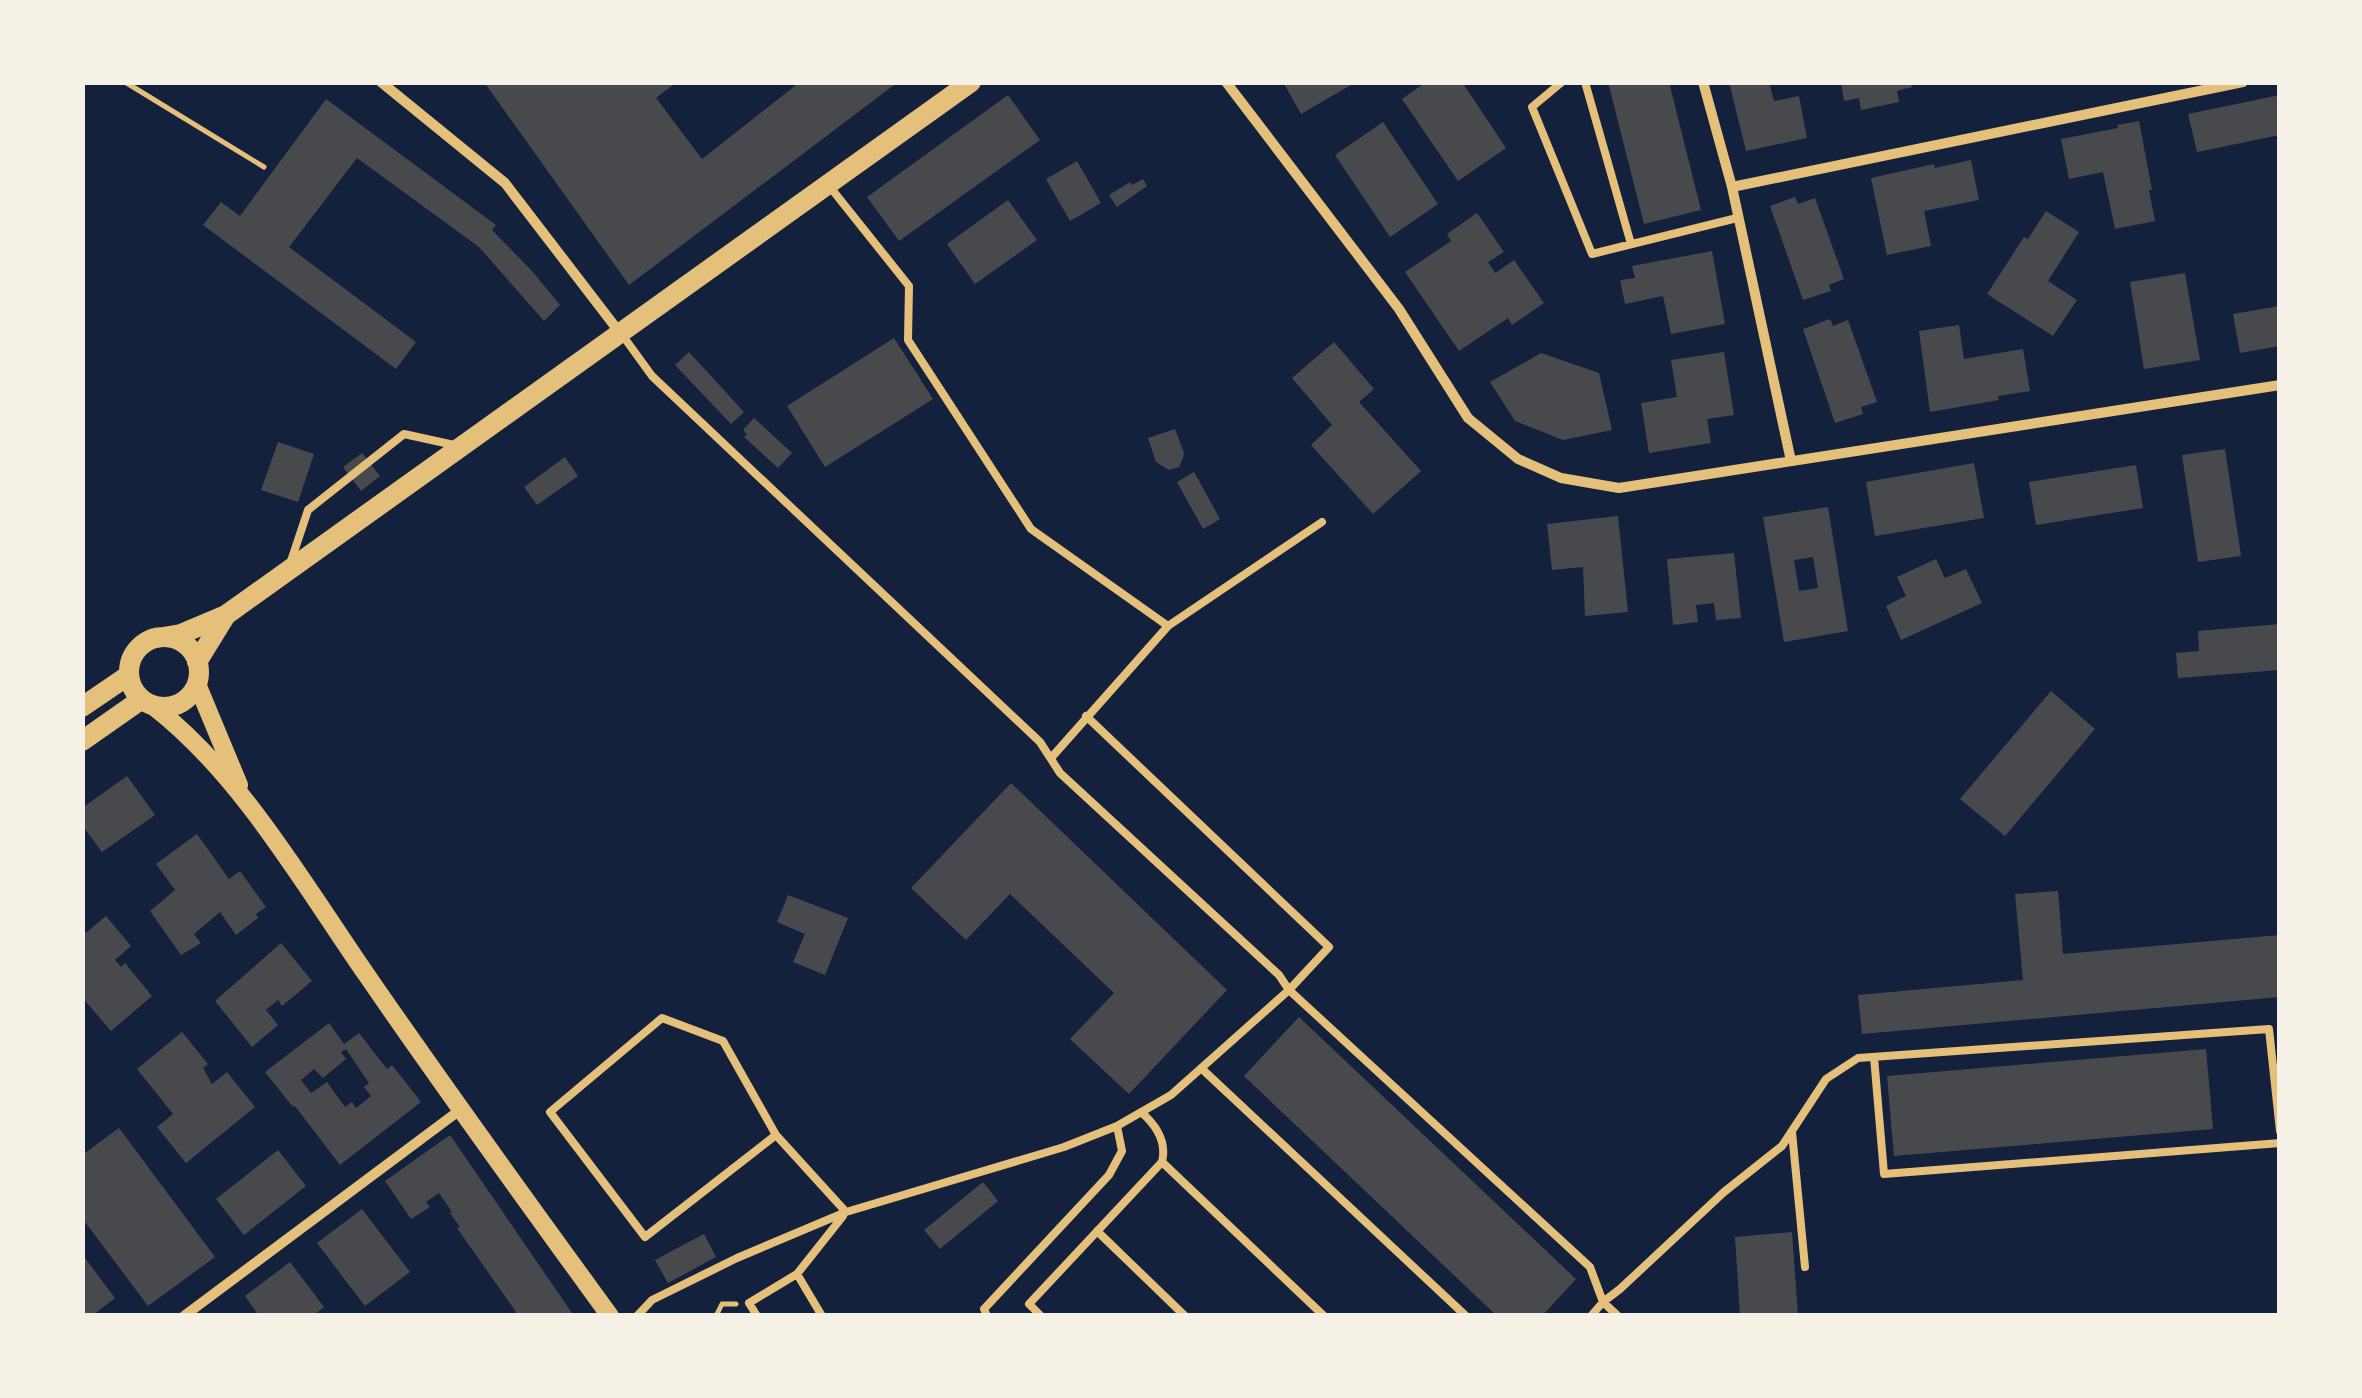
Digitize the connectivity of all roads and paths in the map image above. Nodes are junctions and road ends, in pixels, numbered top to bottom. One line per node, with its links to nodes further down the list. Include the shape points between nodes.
1 (124, 82): 9 (path)
2 (380, 82): 14 (street, via 505,183)
3 (1223, 82): 17 (street, via 1399,309 1468,418 1518,459 1561,478 1619,488)
4 (1562, 82): 13 (lane, via 1532,107 1592,254)
5 (1585, 82): 13 (lane)
6 (1703, 82): 11 (street)
7 (2243, 82): 11 (street)
8 (971, 84): 10 (main road)
9 (264, 167)
10 (828, 186): 14 (main road); 21 (lane, via 909,286 908,340 1031,529)
11 (1732, 187): 12 (street)
12 (1737, 218): 13 (lane); 17 (street)
13 (1631, 244)
14 (620, 333): 16 (main road); 30 (lane, via 652,376)
15 (2280, 385): 17 (street)
16 (464, 447): 19 (main road); 19 (lane, via 404,434 308,510)
17 (1790, 461)
18 (1322, 522): 21 (lane)
19 (287, 572): 20 (main road)
20 (226, 615): 22 (main road); 23 (main road)
21 (1168, 626): 28 (lane)
22 (157, 638): 23 (main road, via 177,640); 24 (main road, via 133,655)
23 (197, 662): 25 (main road)
24 (129, 675): 26 (main road); 27 (main road)
25 (197, 684): 26 (main road, via 174,706); 31 (street)
26 (147, 702): 29 (main road); 31 (street, via 177,724)
27 (82, 707)
28 (1086, 716): 30 (lane); 32 (lane, via 1329,947)
29 (82, 741)
30 (1051, 758): 32 (lane)
31 (245, 799): 35 (street)
32 (1289, 990): 34 (lane); 47 (lane, via 1590,1266)
33 (1874, 1056): 38 (lane, via 1858,1058 1826,1079); 39 (lane, via 2269,1029); 41 (lane, via 1884,1174)
34 (1201, 1068): 36 (lane); 57 (lane)
35 (460, 1110): 48 (street); 49 (street)
36 (1141, 1112): 37 (lane); 42 (lane, via 1157,1126)
37 (1117, 1126): 43 (lane); 53 (lane, via 1122,1151 1109,1175 984,1309)
38 (1792, 1130): 45 (lane); 47 (lane, via 1782,1146)
39 (2280, 1130)
40 (776, 1136): 40 (lane, via 645,1237 550,1112 662,1018 723,1041); 43 (lane)
41 (2280, 1142)
42 (1162, 1162): 44 (lane); 56 (lane)
43 (846, 1212): 46 (lane); 50 (lane, via 652,1300)
44 (1097, 1232): 54 (lane, via 1029,1304); 55 (lane)
45 (1805, 1267)
46 (797, 1274): 51 (lane, via 750,1303); 52 (lane)
47 (1603, 1302): 58 (lane); 59 (lane)
48 (184, 1316)
49 (610, 1316)
50 (637, 1316)
51 (757, 1316)
52 (822, 1316)
53 (988, 1316)
54 (1041, 1316)
55 (1185, 1316)
56 (1324, 1316)
57 (1466, 1316)
58 (1592, 1316)
59 (1618, 1316)

